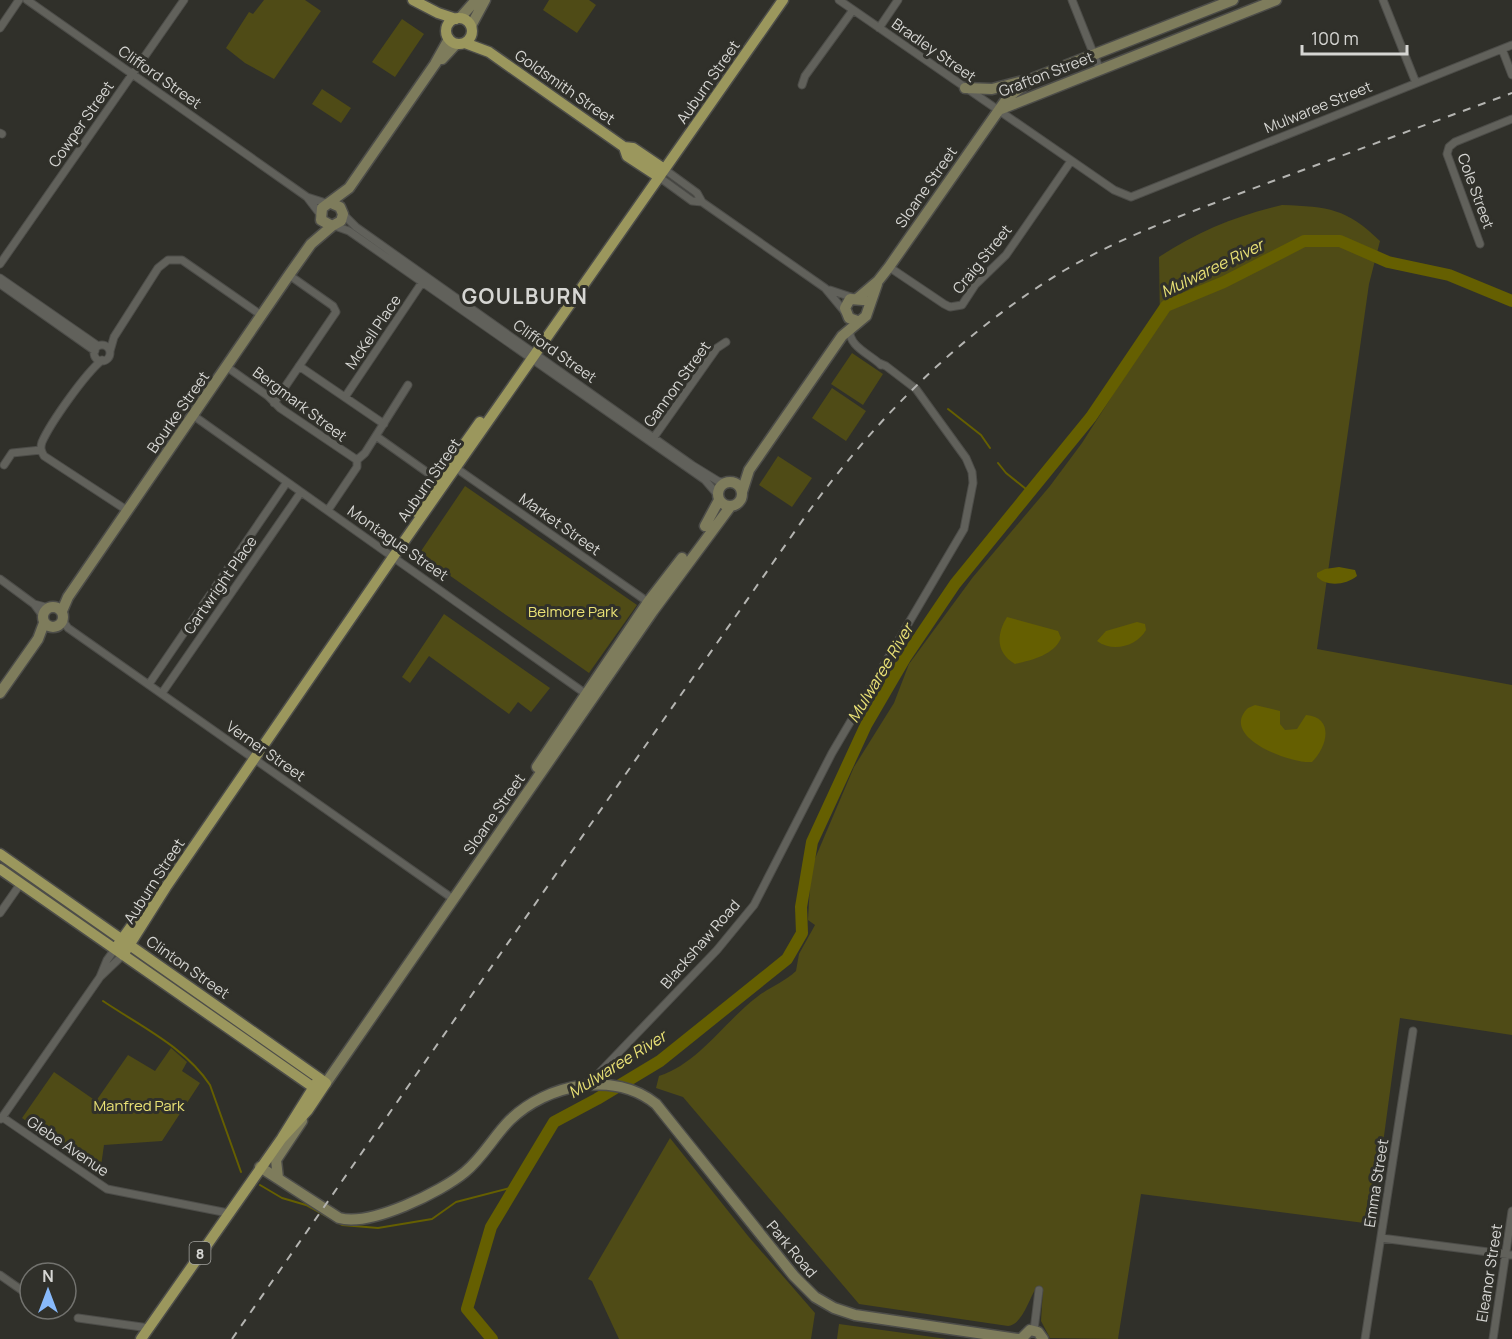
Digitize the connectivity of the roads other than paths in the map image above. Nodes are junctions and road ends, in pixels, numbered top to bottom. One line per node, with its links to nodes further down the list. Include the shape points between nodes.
1 (19, 0): 17 (street)
2 (27, 0): 27 (street, Clifford Street)
3 (184, 0): 27 (street, Cowper Street)
4 (413, 0): 16 (main road, Goldsmith Street); 20 (main road, Goldsmith Street)
5 (476, 0): 16 (street)
6 (485, 0): 19 (street)
7 (775, 0): 35 (main road, Auburn Street)
8 (783, 0): 35 (main road, Auburn Street)
9 (839, 0): 15 (street, Bradley Street)
10 (898, 0): 18 (street)
11 (1072, 0): 24 (street)
12 (1276, 0): 25 (street, Grafton Street)
13 (1383, 0): 29 (street)
14 (1229, 1): 24 (street, Grafton Street)
15 (853, 10): 18 (street, Bradley Street); 30 (street)
16 (458, 19): 19 (main road, Goldsmith Street); 20 (main road, via 448,24)
17 (0, 28)
18 (879, 28): 31 (street, Bradley Street)
19 (472, 29): 20 (main road); 23 (main road, Goldsmith Street)
20 (454, 39): 23 (main road, Goldsmith Street); 36 (street)
21 (1512, 45): 22 (street, Mulwaree Street)
22 (1502, 50): 26 (street); 29 (street, Mulwaree Street)
23 (489, 52): 35 (main road, Goldsmith Street, via 624,147 627,156)
24 (1094, 55): 25 (street); 28 (street, Grafton Street)
25 (1100, 70): 32 (street, Grafton Street)
26 (1511, 71)
27 (133, 73): 38 (street, Clifford Street); 45 (street, Cowper Street)
28 (1034, 78): 31 (street, via 992,89); 32 (street, Grafton Street, via 1008,97)
29 (1416, 83): 37 (street, Mulwaree Street)
30 (802, 85)
31 (965, 88): 32 (street, Bradley Street)
32 (999, 110): 34 (street, Bradley Street); 46 (street, Sloane Street)
33 (1512, 119): 44 (street, Cole Street, via 1449,147 1448,162)
34 (1071, 161): 37 (street, Bradley Street, via 1122,195); 46 (street, Craig Street, via 1005,255 975,285 962,305 950,308)
35 (659, 172): 53 (street, Goldsmith Street, via 698,193 702,202); 64 (main road, Auburn Street)
36 (349, 188): 39 (street); 40 (street)
37 (1135, 195)
38 (307, 197): 39 (street, Clifford Street); 41 (street, Clifford Street)
39 (330, 204): 40 (street, via 338,205); 41 (street, via 322,208)
40 (342, 212): 42 (street, via 341,221); 47 (street, Clifford Street)
41 (320, 217): 42 (street); 43 (street, Bourke Street)
42 (333, 226): 43 (street, Bourke Street); 47 (street, Clifford Street, via 349,231)
43 (311, 244): 48 (street, Bourke Street)
44 (1480, 244)
45 (0, 264)
46 (889, 267): 51 (street, Sloane Street)
47 (414, 271): 50 (street, Clifford Street)
48 (289, 276): 58 (street, Bourke Street); 65 (street, via 336,312)
49 (0, 278): 56 (street)
50 (426, 280): 64 (street, Clifford Street); 68 (street, McKell Place)
51 (878, 281): 54 (street, Sloane Street); 55 (street, Sloane Street)
52 (0, 284): 56 (street)
53 (825, 288): 54 (street, Goldsmith Street); 57 (street, Goldsmith Street)
54 (856, 298): 55 (street); 57 (street, Sloane Street, via 848,301)
55 (868, 306): 59 (street, Sloane Street, via 866,316)
56 (40, 309): 63 (street)
57 (846, 314): 59 (street); 59 (street)
58 (261, 315): 63 (street, via 189,264 168,260 158,268); 66 (street, Bourke Street)
59 (850, 328): 61 (street, via 850,338); 62 (street)
60 (726, 342): 73 (street, Gannon Street, via 717,348)
61 (856, 346): 62 (street, via 845,343); 110 (street, Blackshaw Road, via 914,393 964,454 973,475 967,516 956,545 857,709 754,904 713,954 600,1072)
62 (834, 348): 78 (street)
63 (101, 352): 74 (street, via 44,439)
64 (532, 354): 73 (street, Clifford Street); 77 (main road, Auburn Street); 79 (main road, Auburn Street)
65 (299, 366): 68 (street); 69 (street)
66 (227, 367): 69 (street, Bergmark Street); 70 (street, Bourke Street)
67 (408, 385): 71 (street)
68 (345, 398): 71 (street)
69 (274, 403): 75 (street, Bergmark Street)
70 (194, 416): 80 (street, Montague Street); 87 (street, Bourke Street)
71 (384, 424): 72 (street)
72 (376, 436): 75 (street, via 362,459); 79 (street)
73 (653, 440): 81 (street, Clifford Street, via 692,465); 84 (street, Clifford Street, via 705,480)
74 (41, 450): 76 (street, via 12,453); 87 (street, via 44,456)
75 (357, 460): 86 (street, via 357,467)
76 (4, 465)
77 (456, 468): 88 (main road, Auburn Street); 91 (street, Market Street)
78 (749, 470): 81 (street); 83 (street)
79 (438, 480): 88 (main road, Auburn Street)
80 (287, 482): 82 (street, Montague Street); 94 (street, Cartwright Place)
81 (729, 482): 83 (street); 84 (street, via 720,487)
82 (301, 492): 86 (street, Montague Street); 96 (street, Cartwright Place)
83 (742, 492): 85 (street, via 738,504)
84 (718, 497): 85 (street); 91 (street, Sloane Street, via 712,515)
85 (730, 507): 89 (street, Sloane Street)
86 (328, 510): 88 (street, Montague Street)
87 (128, 511): 92 (street, Bourke Street)
88 (390, 555): 97 (street, Montague Street); 100 (main road, Auburn Street)
89 (683, 568): 91 (street, via 659,597); 93 (street, Sloane Street)
90 (1, 583): 92 (street, Verner Street)
91 (648, 602): 97 (street, Sloane Street)
92 (55, 619): 94 (street, Verner Street); 95 (street, Bourke Street)
93 (618, 660): 97 (street); 99 (street, Sloane Street)
94 (149, 684): 96 (street, Verner Street)
95 (0, 693)
96 (162, 693): 100 (street, Verner Street)
97 (586, 694): 104 (street, Sloane Street)
98 (580, 723): 99 (street)
99 (569, 732): 111 (street, Sloane Street)
100 (252, 757): 104 (street, Verner Street); 106 (main road, Auburn Street)
101 (0, 854): 106 (main road, Clinton Street)
102 (0, 869): 103 (main road, Clinton Street)
103 (21, 883): 105 (street); 107 (main road, Clinton Street)
104 (448, 896): 111 (street, Sloane Street)
105 (0, 913)
106 (126, 942): 107 (main road, Auburn Street); 108 (main road, Clinton Street)
107 (119, 952): 108 (main road, Clinton Street); 113 (street, Auburn Street, via 107,960 100,977)
108 (238, 1027): 111 (main road, Clinton Street)
109 (1413, 1031): 119 (street, Emma Street)
110 (598, 1083): 116 (street, via 577,1086 523,1110 458,1177 373,1216 339,1218); 128 (street, Park Road, via 632,1090 662,1110 794,1276 825,1304 855,1315)
111 (320, 1085): 112 (main road, Sloane Street / 8); 114 (main road, Sloane Street / 8)
112 (308, 1110): 114 (main road, Sloane Street / 8); 116 (street, via 276,1160)
113 (1, 1119): 118 (street, Glebe Avenue, via 107,1188)
114 (282, 1138): 115 (main road, Sloane Street / 8)
115 (260, 1167): 116 (street); 118 (main road, Sloane Street / 8)
116 (278, 1178)
117 (1512, 1211): 120 (street, Eleanor Street)
118 (228, 1213): 125 (main road, Sloane Street / 8)
119 (1381, 1238): 120 (street); 130 (street, Emma Street)
120 (1509, 1255): 131 (street, Eleanor Street)
121 (0, 1275): 122 (street)
122 (18, 1288)
123 (1039, 1290): 126 (street)
124 (78, 1318): 125 (street)
125 (149, 1328): 127 (main road, Sloane Street / 8)
126 (1034, 1330): 128 (street); 129 (street)
127 (141, 1339)
128 (1019, 1339)
129 (1043, 1339)
130 (1365, 1339)
131 (1493, 1339)

